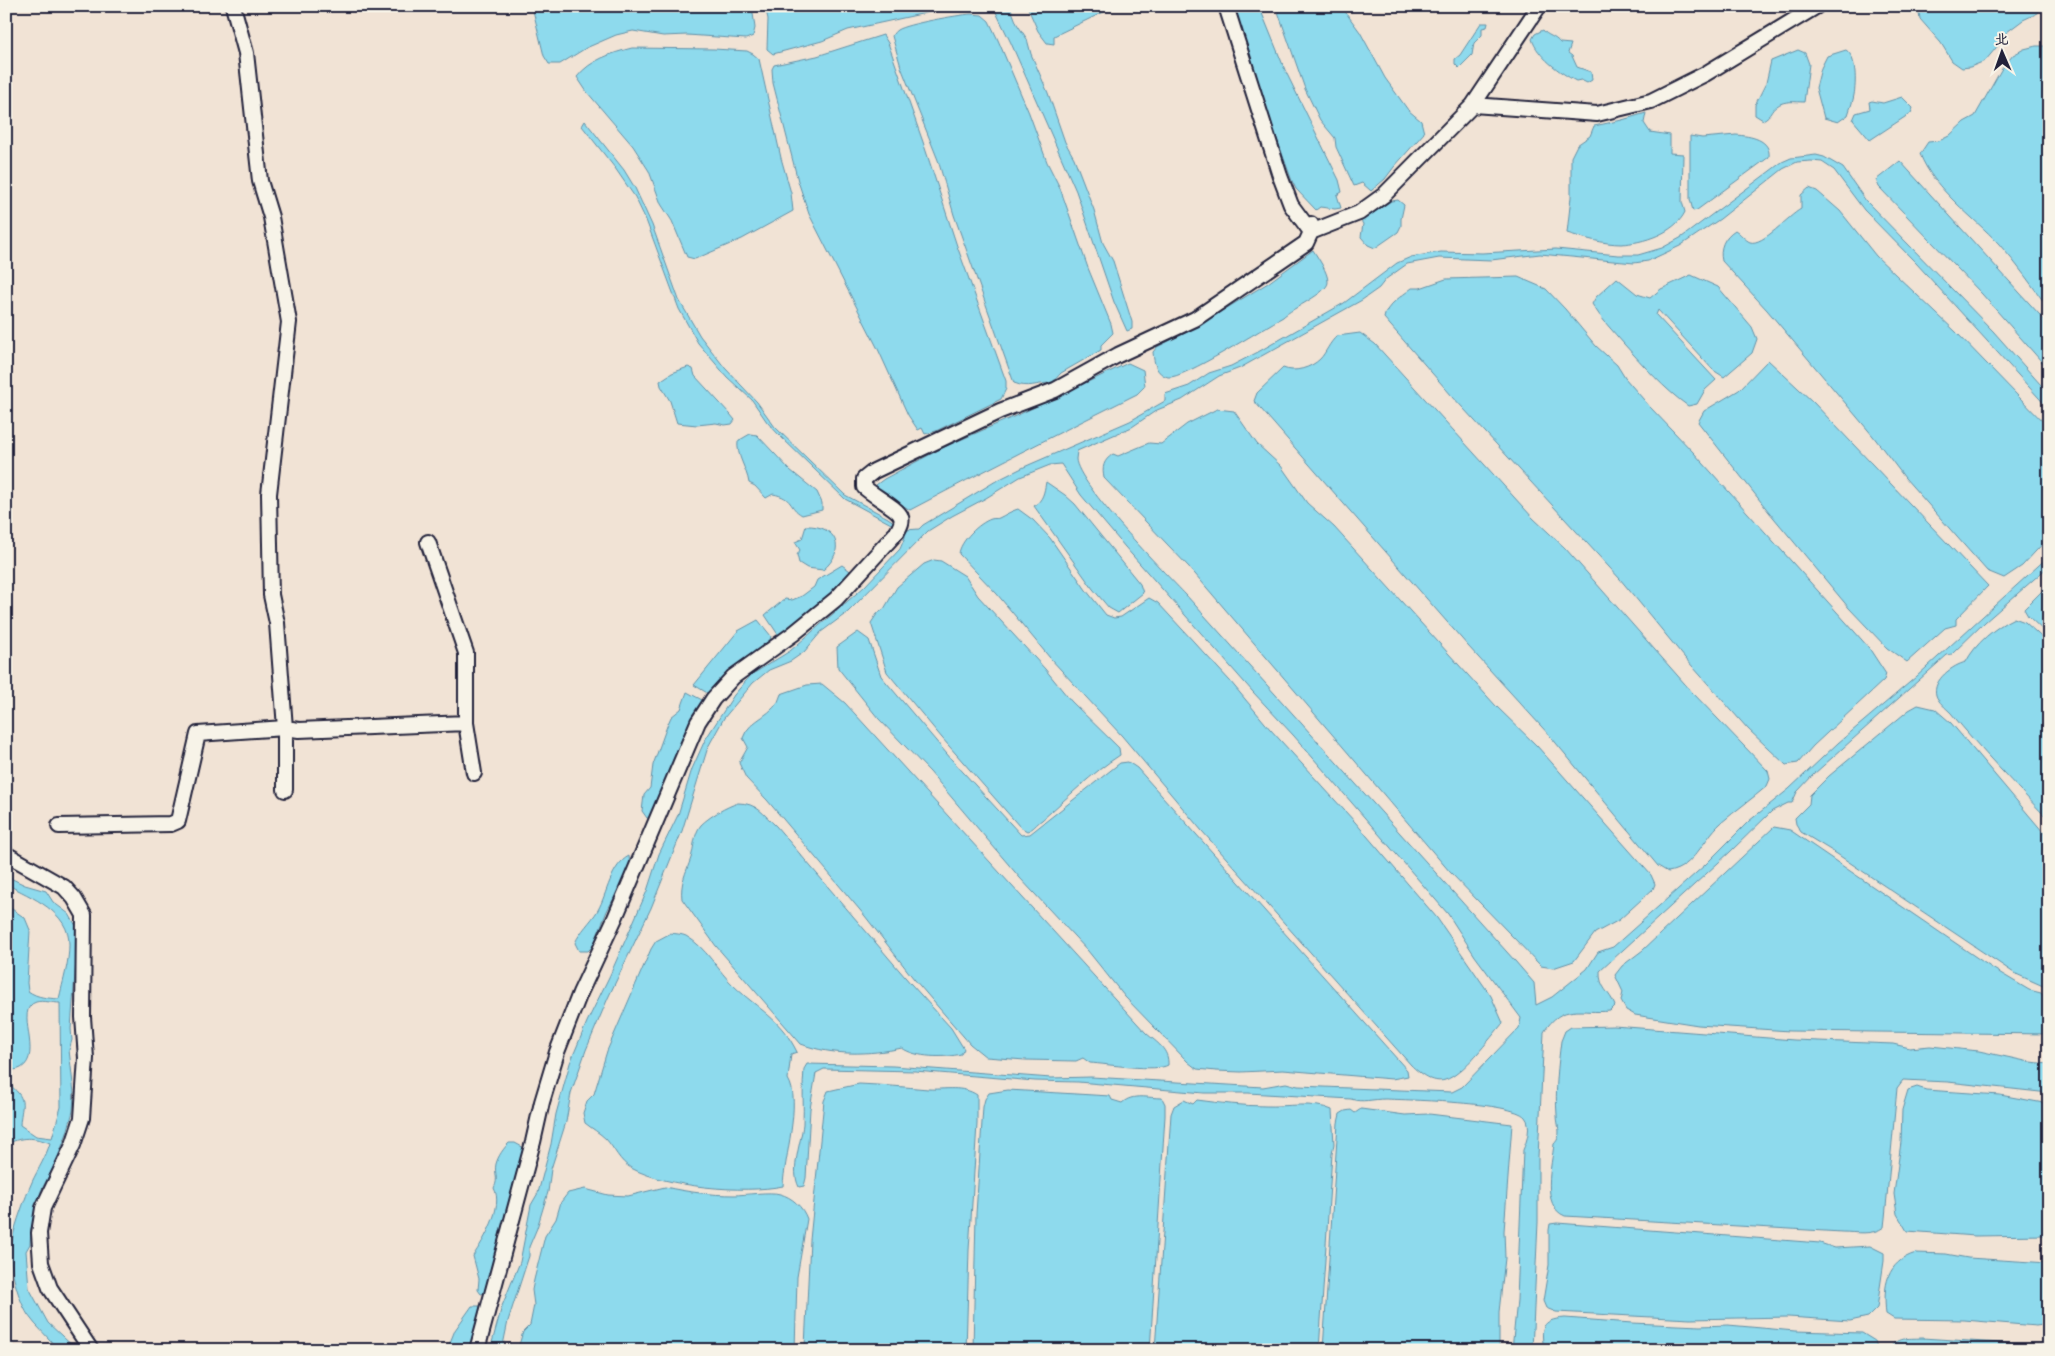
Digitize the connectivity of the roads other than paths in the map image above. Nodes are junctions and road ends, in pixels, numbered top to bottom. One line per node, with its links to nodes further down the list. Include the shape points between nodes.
1 (233, 6): 9 (street, via 246,53 260,181 271,217 289,322 269,494 271,595 277,623)
2 (1226, 6): 6 (street, via 1291,205)
3 (1539, 6): 5 (street)
4 (1817, 6): 5 (street, via 1705,74 1651,101 1597,114)
5 (1473, 106): 6 (street, via 1384,195 1359,213)
6 (1311, 228): 15 (street, via 1306,243 1195,319 1118,355 1055,390 1000,411 874,471 864,480 864,487 870,494 897,511 901,517 899,528 836,599 733,677 712,699 698,722 556,1052)
7 (428, 542): 8 (street, via 466,652)
8 (466, 723): 9 (street); 10 (street)
9 (285, 728): 11 (street); 12 (street, via 198,734 178,821 171,824)
10 (474, 774)
11 (285, 790)
12 (59, 826)
13 (6, 854): 14 (street, via 64,887 84,915 86,1058 82,1118 43,1208 39,1233 41,1263 50,1288)
14 (91, 1350)
15 (477, 1350)

